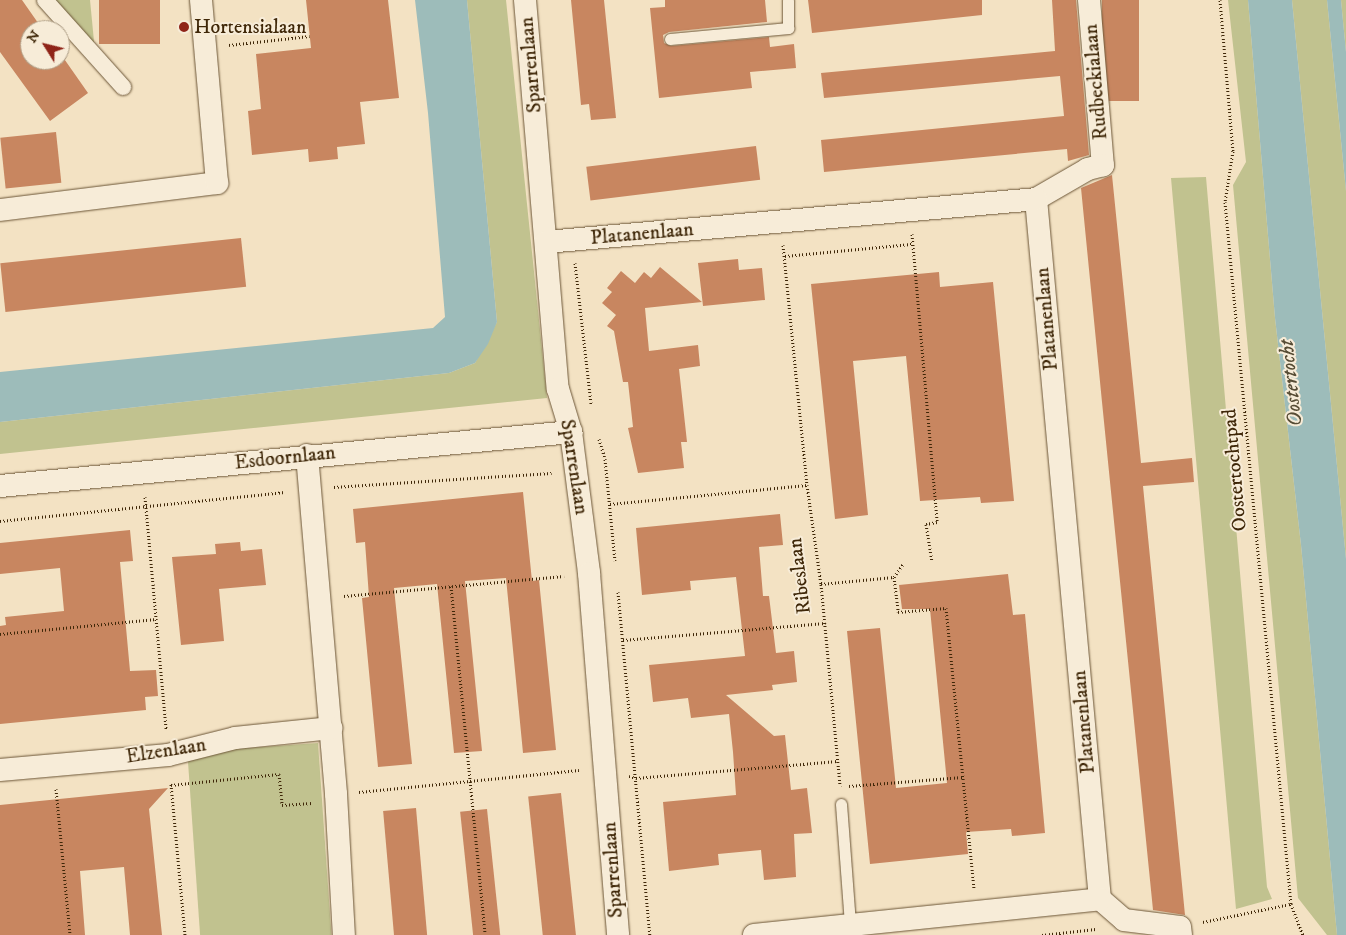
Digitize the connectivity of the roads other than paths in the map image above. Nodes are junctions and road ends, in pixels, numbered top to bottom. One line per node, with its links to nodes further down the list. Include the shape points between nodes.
1 (45, 0): 7 (street)
2 (201, 0): 10 (street, via 218,183)
3 (525, 0): 11 (street, Sparrenlaan)
4 (788, 0): 6 (lane, via 788,28)
5 (1089, 0): 8 (street, Rudbeckialaan)
6 (670, 40)
7 (122, 87)
8 (1103, 165): 9 (street, Platanenlaan, via 1088,169)
9 (1036, 199): 11 (street, Platanenlaan); 18 (street, Platanenlaan)
10 (0, 210)
11 (546, 242): 12 (street, Sparrenlaan, via 558,389)
12 (571, 432): 13 (street, Esdoornlaan); 22 (street, Sparrenlaan, via 589,573)
13 (307, 455): 14 (street, Esdoornlaan); 15 (street)
14 (0, 486)
15 (331, 728): 16 (street, Elzenlaan, via 235,738 168,755); 21 (street)
16 (0, 770)
17 (841, 804): 19 (lane)
18 (1100, 899): 19 (street); 20 (street, via 1124,920)
19 (850, 925): 23 (street)
20 (1181, 931)
21 (344, 935)
22 (618, 935)
23 (754, 935)

